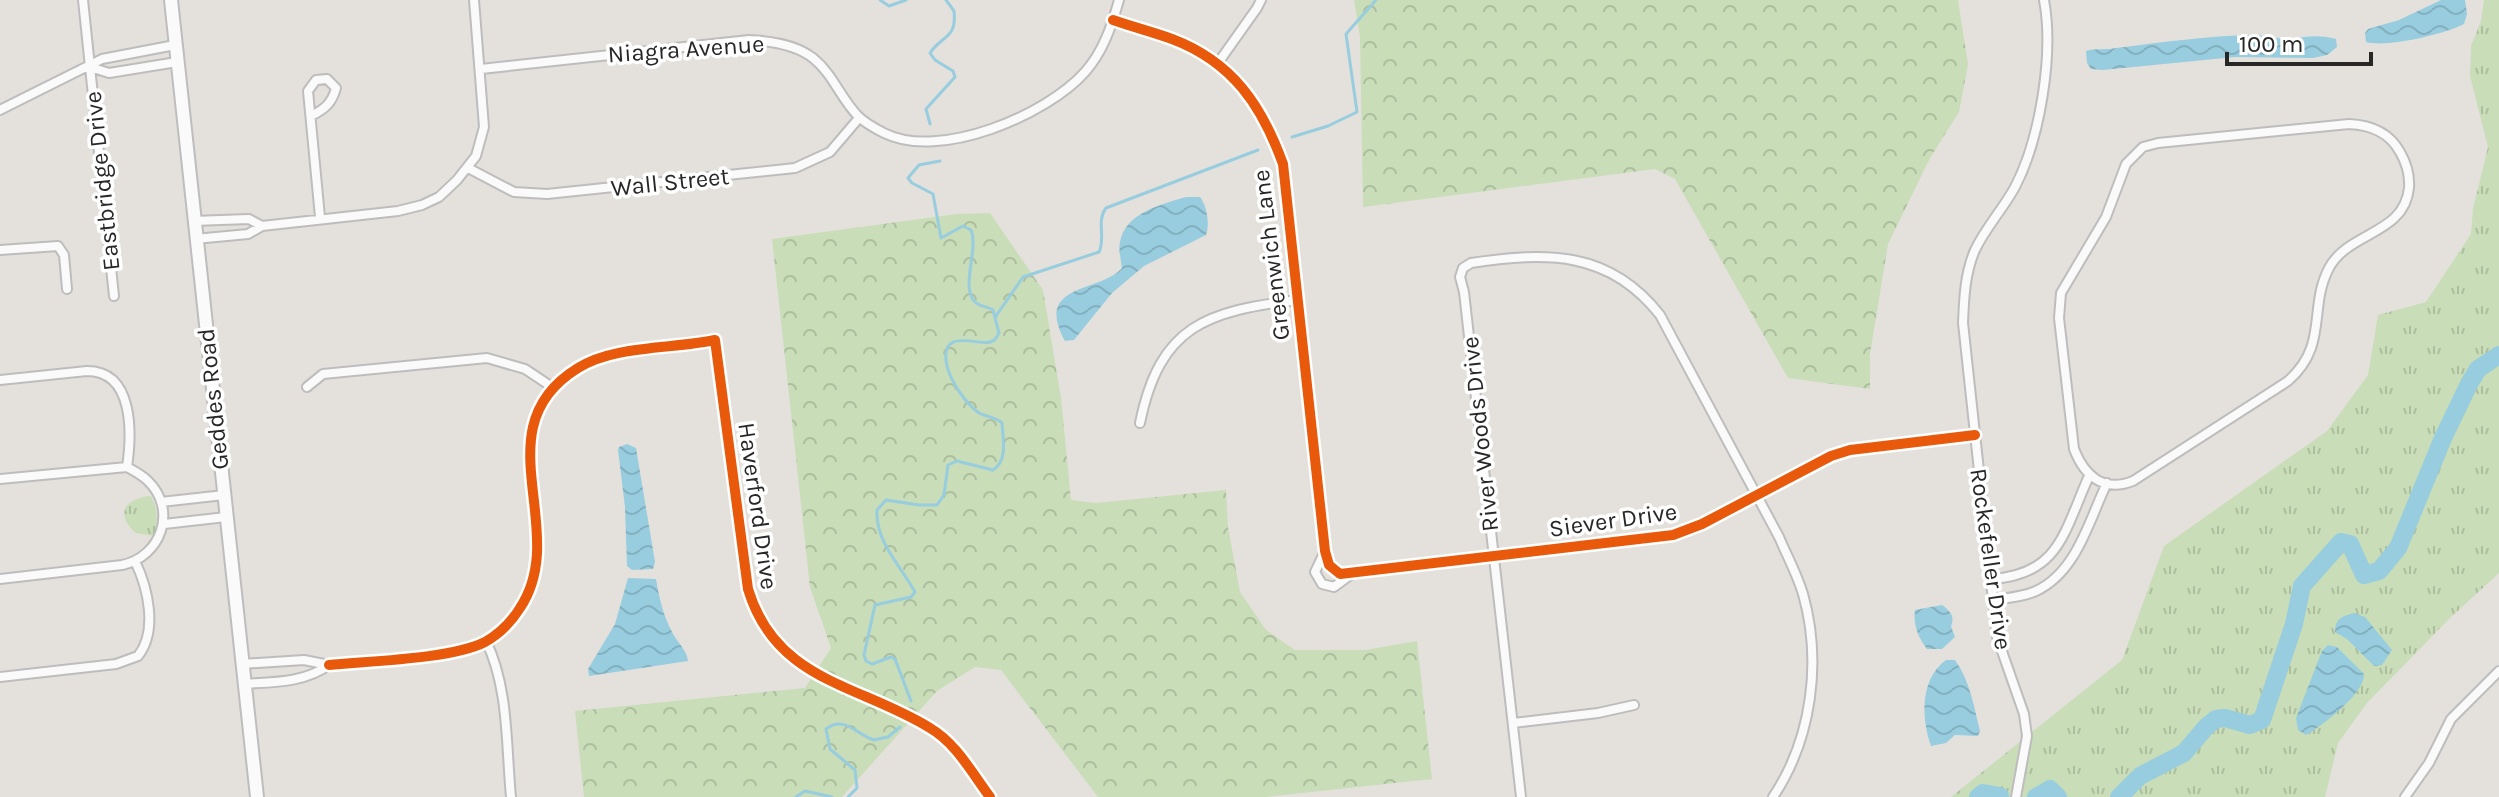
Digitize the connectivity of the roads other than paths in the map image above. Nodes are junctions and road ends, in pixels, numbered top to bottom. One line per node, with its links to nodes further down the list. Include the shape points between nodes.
1 (83, 0): 11 (street, Eastbridge Drive)
2 (171, 0): 8 (main road, Geddes Road)
3 (474, 0): 12 (street)
4 (1119, 0): 7 (street)
5 (1261, 0): 10 (street)
6 (2044, 0): 29 (street, Rockefeller Drive, via 2048,54 2028,154 2014,189 1973,254 1965,285 1963,323)
7 (1113, 20): 10 (street, Greenwich Lane, via 1173,39); 15 (street, via 1086,71 1053,100 1021,118 927,142 893,136)
8 (175, 45): 9 (main road, Geddes Road); 11 (street, via 102,59)
9 (177, 62): 11 (street, via 109,73); 18 (main road, Geddes Road)
10 (1218, 63): 24 (street, Greenwich Lane, via 1262,113 1283,164)
11 (90, 67): 13 (street); 23 (street, Eastbridge Drive)
12 (481, 69): 15 (street, Niagra Avenue, via 749,40 774,42 812,57); 16 (street, via 484,127)
13 (0, 110)
14 (311, 116): 14 (street, via 333,99 336,88 327,79 316,80 308,91); 17 (street)
15 (859, 118): 16 (street, Wall Street, via 830,152 795,168 547,194 514,192)
16 (468, 168): 17 (street, via 439,197 422,205)
17 (320, 217): 19 (street)
18 (193, 221): 19 (street, via 249,219); 20 (main road, Geddes Road)
19 (262, 226): 20 (street, via 248,234)
20 (195, 239): 34 (main road, Geddes Road)
21 (0, 250): 22 (street, via 58,246 64,255)
22 (67, 289)
23 (114, 296)
24 (1298, 300): 28 (street, via 1231,310 1176,342 1147,390); 41 (street, Greenwich Lane)
25 (0, 380): 30 (street, via 87,371 109,376 125,402)
26 (307, 387): 27 (street, via 323,374 471,358 515,364)
27 (552, 387): 52 (street, via 535,417 529,444 538,544 535,578 517,613); 62 (street, Haverford Drive, via 602,357 715,340 748,589 761,621 780,648 806,669 942,736)
28 (1140, 423)
29 (1975, 435): 35 (street, Siever Drive, via 1850,450); 48 (street, Rockefeller Drive)
30 (127, 467): 32 (street); 37 (street, via 148,480)
31 (2089, 476): 33 (street); 33 (street, via 2074,449 2058,306 2106,217 2131,156 2158,143 2349,124 2379,130 2396,145 2408,169 2405,202 2389,224 2355,242 2331,264 2311,352 2298,372 2141,477 2125,485); 36 (street)
32 (0, 479)
33 (2107, 483): 38 (street)
34 (224, 495): 37 (street); 39 (main road, Geddes Road)
35 (1756, 496): 42 (street, Siever Drive, via 1673,535); 42 (street, River Woods Drive, via 1667,327 1632,286 1602,267 1568,258 1466,265 1460,277); 64 (street, via 1796,575 1811,645 1806,716)
36 (2076, 505): 38 (street); 44 (street, via 2051,555)
37 (163, 507): 40 (street)
38 (2094, 512): 50 (street, via 2072,558)
39 (226, 517): 40 (street); 53 (main road, Geddes Road)
40 (164, 524): 43 (street, via 150,551)
41 (1325, 551): 45 (street, Greenwich Lane); 49 (street, Greenwich Lane, via 1315,572)
42 (1494, 556): 46 (street, Siever Drive); 59 (street, River Woods Drive)
43 (135, 561): 47 (street); 56 (street, via 144,581 149,626 138,656 116,664)
44 (2037, 568): 48 (street); 50 (street)
45 (1336, 571): 46 (street, Siever Drive)
46 (1353, 573): 49 (street, Siever Drive, via 1334,587)
47 (0, 579)
48 (1991, 579): 51 (street, Rockefeller Drive)
49 (1322, 584)
50 (2047, 584): 51 (street, via 2031,593)
51 (1993, 600): 65 (street, Rockefeller Drive, via 1997,637 2027,736)
52 (486, 641): 54 (street, via 456,652); 61 (street, via 501,684)
53 (241, 664): 54 (street, via 295,660); 57 (main road, Geddes Road)
54 (329, 665): 57 (street, via 298,679)
55 (2499, 671): 66 (street, via 2451,719)
56 (0, 677)
57 (243, 684): 60 (main road, Geddes Road)
58 (1634, 705): 59 (street)
59 (1513, 723): 63 (street, River Woods Drive)
60 (257, 797)
61 (511, 797)
62 (990, 797)
63 (1521, 797)
64 (1773, 797)
65 (2016, 797)
66 (2405, 797)

